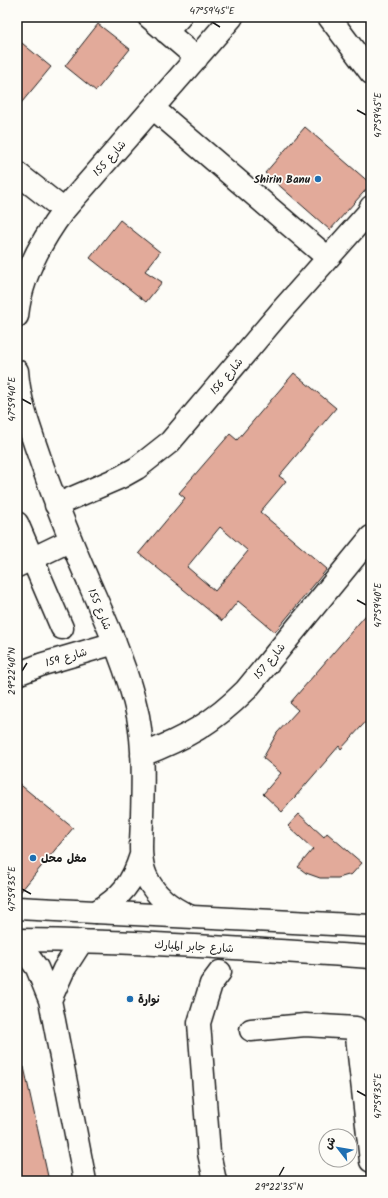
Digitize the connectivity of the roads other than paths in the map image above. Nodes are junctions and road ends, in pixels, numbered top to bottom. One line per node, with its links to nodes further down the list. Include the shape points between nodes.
1 (149, 17): 4 (street)
2 (232, 17): 5 (street, شارع 155)
3 (328, 17): 6 (street)
4 (173, 24): 5 (street)
5 (198, 58): 7 (street, شارع 155)
6 (371, 74)
7 (153, 108): 9 (street, شارع 155); 11 (street)
8 (17, 172): 9 (street)
9 (64, 210): 12 (street, شارع 155, via 51,227 31,265 22,290)
10 (370, 212): 11 (street, شارع 156)
11 (328, 258): 14 (street, شارع 156, via 170,442 121,477)
12 (17, 316)
13 (17, 371): 14 (street, شارع 155, via 24,412)
14 (56, 505): 17 (street, شارع 155)
15 (17, 523): 18 (street)
16 (371, 537): 22 (street, شارع 157, via 246,690 230,706 208,724 176,742)
17 (70, 540): 18 (street); 20 (street, شارع 155)
18 (25, 562): 19 (street)
19 (62, 628)
20 (115, 643): 21 (street, شارع 159); 22 (street, شارع 155, via 138,716)
21 (17, 674)
22 (142, 755): 23 (street, شارع 155)
23 (141, 855): 25 (street, شارع 155, via 135,873 125,889 112,902); 26 (street, شارع 155, via 146,875 156,893 171,907)
24 (17, 908): 25 (street)
25 (96, 912): 26 (street)
26 (189, 916): 27 (street)
27 (371, 926)
28 (17, 941): 29 (street, شارع جابر المبارك); 32 (street, via 37,968)
29 (82, 941): 30 (street, شارع جابر المبارك); 32 (street, via 64,969)
30 (371, 957)
31 (220, 972): 36 (street, via 211,984 200,1023 209,1152)
32 (50, 1000): 35 (street)
33 (251, 1030): 34 (street, via 305,1025 356,1028)
34 (371, 1161)
35 (85, 1181)
36 (215, 1181)

